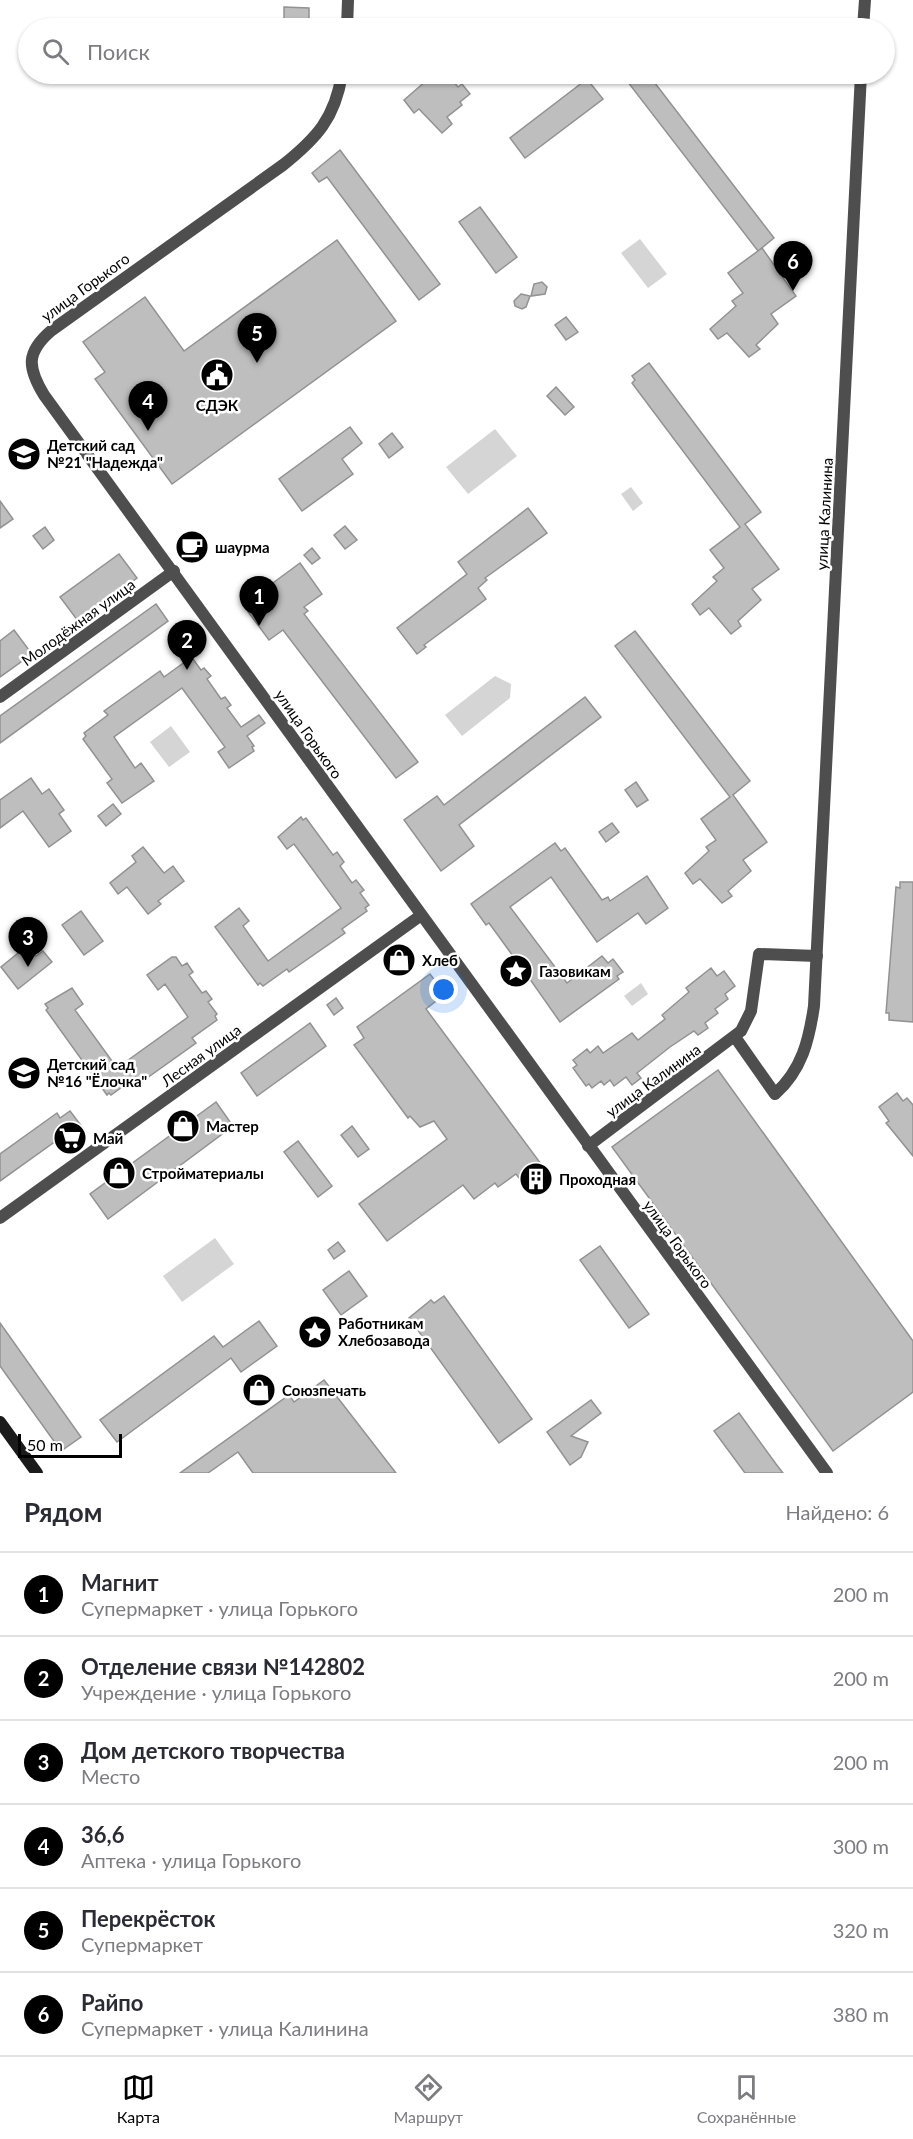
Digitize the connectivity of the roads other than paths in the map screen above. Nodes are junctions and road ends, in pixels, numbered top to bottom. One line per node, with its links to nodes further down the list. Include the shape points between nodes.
1 (348, 0): 3 (street)
2 (865, 0): 4 (street)
3 (347, 18)
4 (864, 18)
5 (340, 84): 7 (street, улица Горького, via 324,127 301,151 59,324 34,348 31,370 44,395)
6 (861, 84): 10 (street, улица Калинина)
7 (174, 571): 8 (street, Молодёжная улица); 9 (street, улица Горького)
8 (0, 697)
9 (420, 916): 12 (street, улица Горького); 13 (street, Лесная улица)
10 (817, 956): 11 (street, улица Калинина, via 759,954 751,1011); 11 (street, улица Калинина, via 808,1040 798,1067 775,1094)
11 (735, 1037): 12 (street, улица Калинина)
12 (588, 1146): 16 (street, улица Горького)
13 (0, 1218)
14 (0, 1422): 15 (main road)
15 (37, 1473)
16 (827, 1473)

